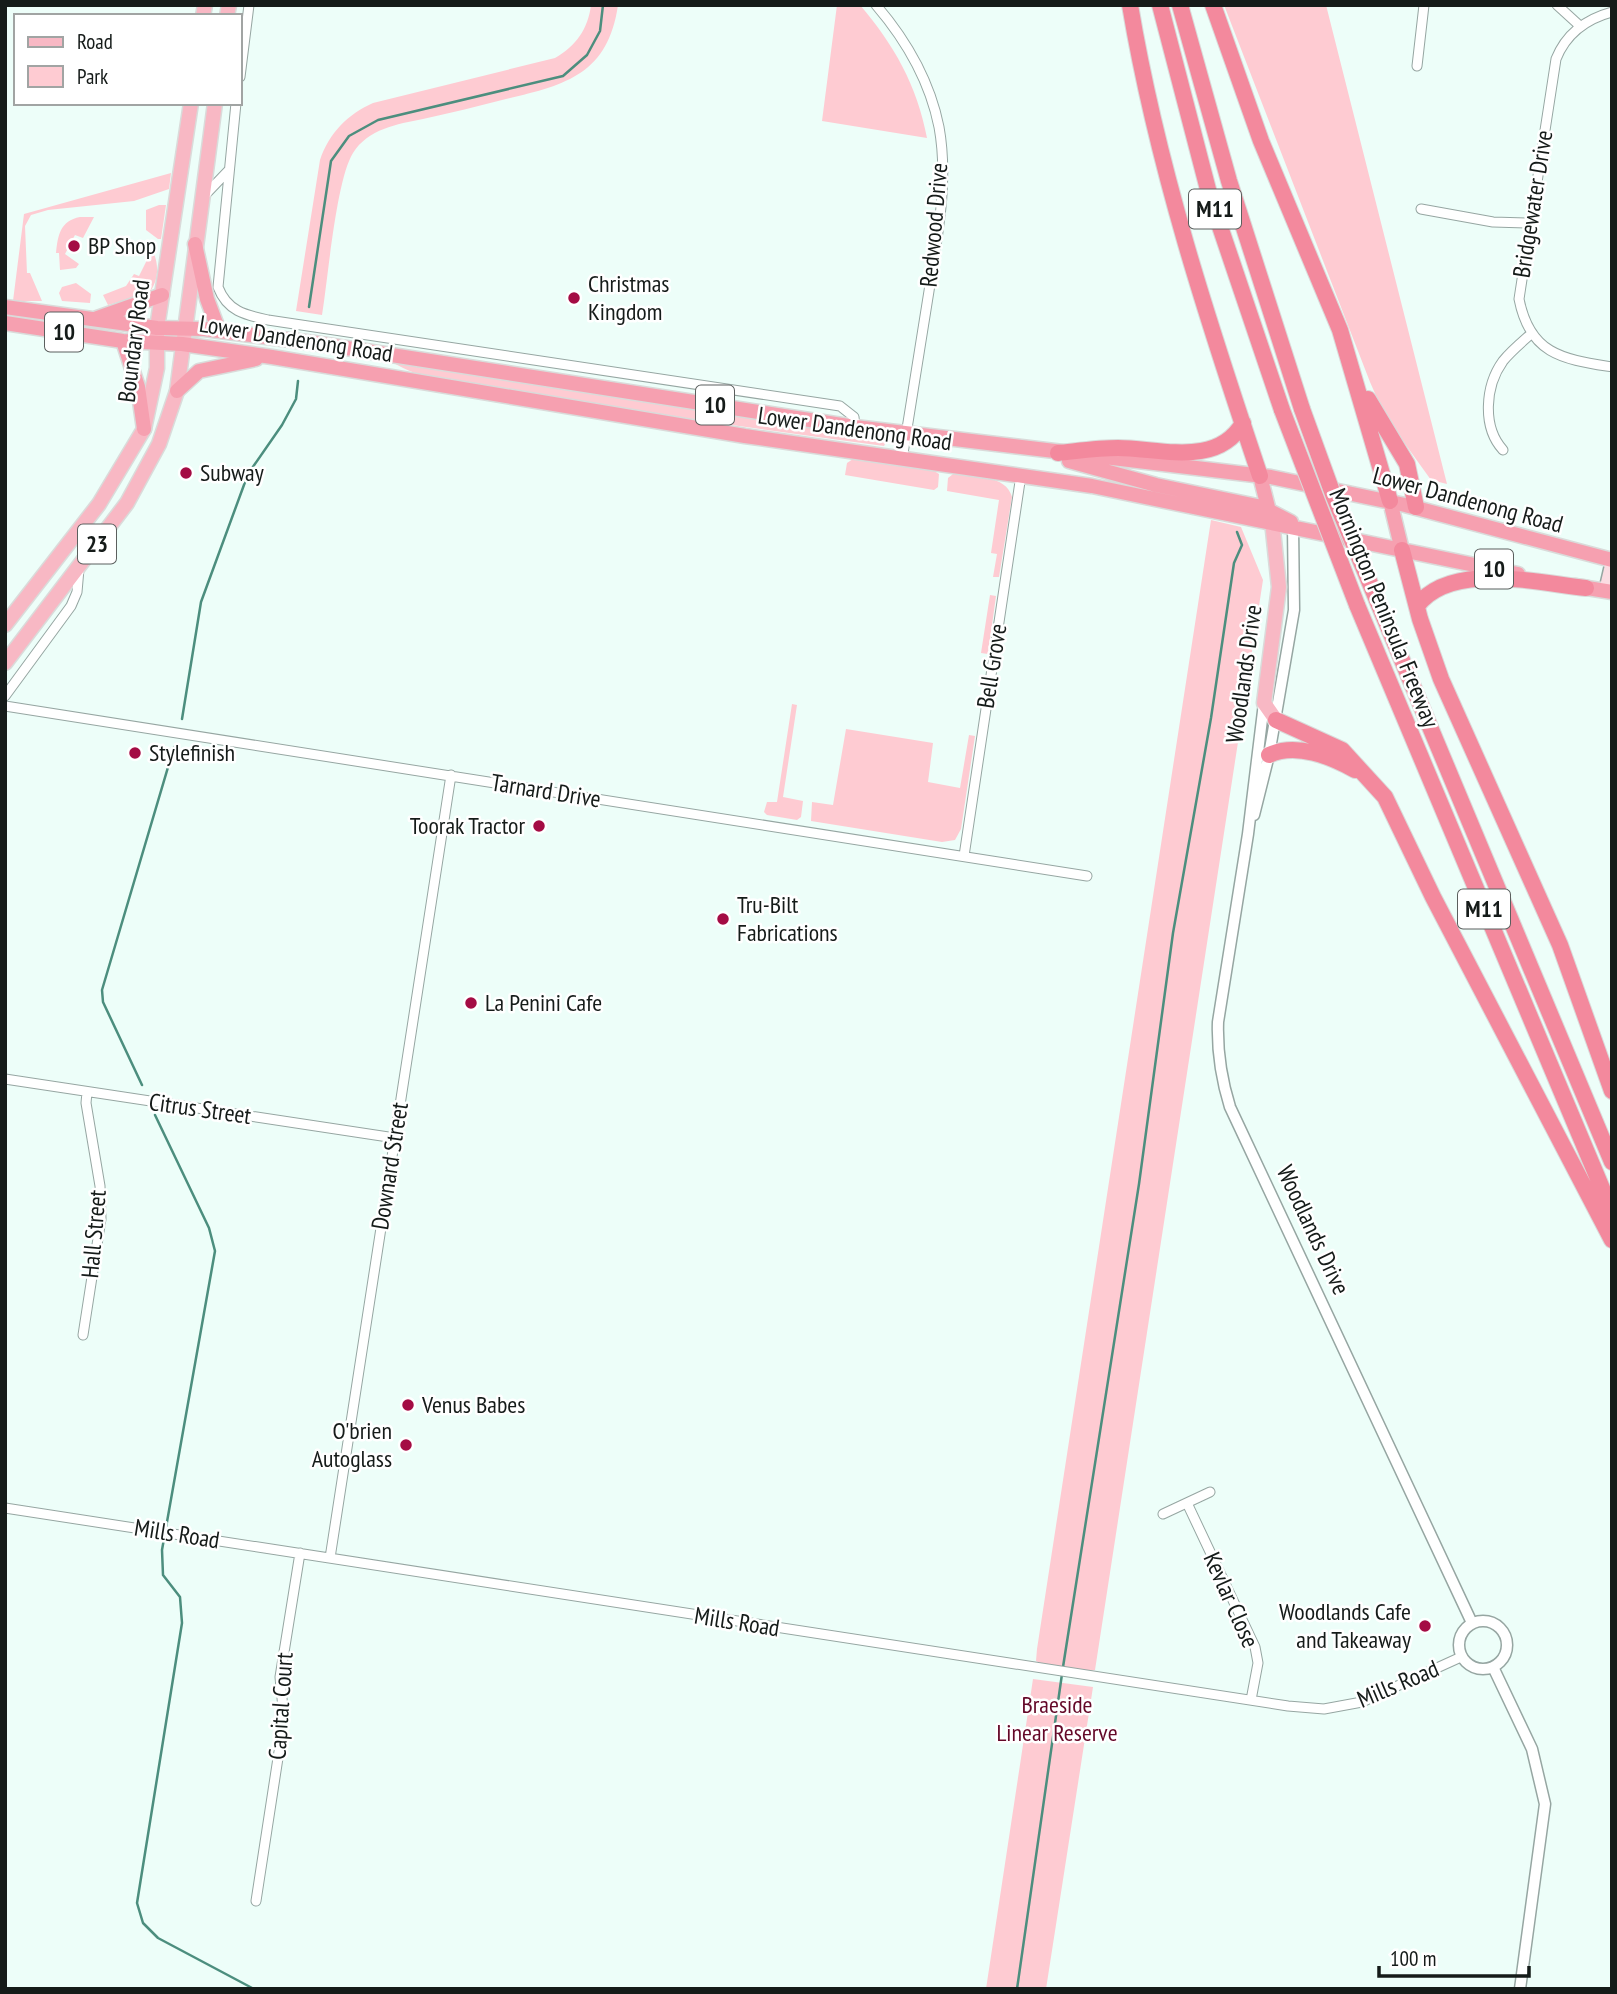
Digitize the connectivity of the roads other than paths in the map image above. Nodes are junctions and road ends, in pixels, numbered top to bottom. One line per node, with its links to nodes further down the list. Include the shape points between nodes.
1 (249, 5): 11 (street)
2 (876, 5): 41 (street, Redwood Drive, via 897,29 923,76 939,127 943,176 940,224)
3 (1130, 5): 38 (highway, via 1157,141)
4 (1160, 5): 75 (highway, Mornington Peninsula Freeway / M11, bridge, via 1210,197 1282,410 1357,605)
5 (1180, 5): 74 (highway, Mornington Peninsula Freeway / M11, bridge, via 1229,181 1334,497)
6 (1213, 5): 34 (highway, via 1261,141)
7 (1424, 5): 12 (street)
8 (1557, 5): 10 (street)
9 (1612, 12): 10 (street, Bridgewater Drive)
10 (1580, 26): 19 (street, Bridgewater Drive, via 1556,59)
11 (242, 61)
12 (1417, 66)
13 (191, 105): 21 (main road, Boundary Road / 23)
14 (215, 105): 17 (main road, Boundary Road / 23)
15 (236, 105): 16 (street)
16 (228, 171): 17 (street); 24 (street, Lower Dandenong Road, via 218,288 231,308)
17 (203, 197): 20 (main road, Boundary Road / 23)
18 (1421, 209): 19 (street, via 1493,222)
19 (1529, 223): 29 (street, Bridgewater Drive, via 1519,299)
20 (195, 244): 27 (main road, Boundary Road / 23); 28 (highway)
21 (162, 295): 23 (highway); 26 (main road, Boundary Road / 23)
22 (5, 307): 23 (highway, Lower Dandenong Road / 10)
23 (95, 319): 26 (highway, Lower Dandenong Road / 10)
24 (284, 322): 30 (street, Lower Dandenong Road); 39 (street, Lower Dandenong Road, via 840,406 853,417)
25 (5, 323): 31 (highway, Lower Dandenong Road / 10)
26 (157, 328): 27 (highway, Lower Dandenong Road / 10); 33 (main road, Boundary Road / 23)
27 (183, 328): 28 (highway, Lower Dandenong Road / 10); 32 (main road, Boundary Road / 23)
28 (219, 331): 30 (highway, Lower Dandenong Road / 10)
29 (1531, 334): 36 (street, via 1555,355); 43 (street, via 1503,360 1490,389 1491,429)
30 (257, 337): 39 (highway, Lower Dandenong Road / 10)
31 (123, 341): 33 (highway, Lower Dandenong Road / 10); 40 (highway, via 138,387)
32 (182, 344): 33 (highway, Lower Dandenong Road / 10); 35 (highway, Lower Dandenong Road / 10); 37 (main road, Boundary Road / 23)
33 (157, 345): 40 (main road, Boundary Road / 23, via 152,402)
34 (1346, 348): 48 (highway); 49 (highway, via 1377,416 1407,464)
35 (272, 357): 37 (highway, via 198,371); 45 (highway, Lower Dandenong Road / 10)
36 (1612, 367)
37 (177, 391): 54 (main road, Boundary Road / 23, via 146,472)
38 (1243, 423): 44 (highway, via 1226,440 1199,452 1119,448); 47 (highway)
39 (855, 427): 41 (highway, Lower Dandenong Road / 10)
40 (144, 429): 58 (main road, Boundary Road / 23, via 109,491)
41 (906, 432): 42 (highway, Lower Dandenong Road / 10); 45 (street, Redwood Drive)
42 (1030, 450): 44 (highway, Lower Dandenong Road / 10); 50 (highway)
43 (1503, 450)
44 (1058, 453): 47 (highway, Lower Dandenong Road / 10)
45 (902, 460): 46 (highway, Lower Dandenong Road / 10)
46 (1021, 475): 50 (highway, Lower Dandenong Road / 10); 68 (street, Bell Grove)
47 (1260, 476): 48 (highway, Lower Dandenong Road / 10); 50 (highway)
48 (1390, 501): 49 (highway, Lower Dandenong Road / 10); 52 (highway)
49 (1416, 508): 53 (highway, Lower Dandenong Road / 10)
50 (1270, 515): 51 (highway, via 1285,517); 61 (main road, Woodlands Drive, via 1279,587)
51 (1293, 526): 52 (highway, 10); 63 (street, Woodlands Drive, via 1295,604)
52 (1402, 550): 55 (highway, 10); 57 (highway)
53 (1612, 560): 56 (main road)
54 (79, 567): 59 (main road, Boundary Road / 23); 60 (street, Boundary Road, via 71,606)
55 (1586, 588): 56 (highway, 10); 57 (highway, via 1467,579 1437,589)
56 (1608, 592)
57 (1417, 606): 71 (highway, via 1441,679 1560,945)
58 (5, 625)
59 (5, 663)
60 (5, 696)
61 (1264, 703): 63 (main road); 67 (street, Woodlands Drive)
62 (5, 706): 65 (street, Tarnard Drive)
63 (1276, 720): 64 (street, Woodlands Drive); 66 (highway, via 1332,744)
64 (1269, 755): 66 (highway, via 1286,751 1315,754); 67 (street, Woodlands Drive)
65 (451, 775): 68 (street, Tarnard Drive); 73 (street, Downard Street)
66 (1372, 781): 76 (highway, via 1394,814 1438,908)
67 (1248, 834): 84 (street, Woodlands Drive, via 1218,1022 1222,1081 1230,1107)
68 (964, 856): 69 (street, Tarnard Drive)
69 (1087, 876)
70 (5, 1079): 72 (street, Citrus Street)
71 (1612, 1091)
72 (87, 1092): 73 (street, Citrus Street); 77 (street, Hall Street, via 101,1219)
73 (395, 1138): 83 (street, Downard Street)
74 (1612, 1162)
75 (1612, 1212)
76 (1612, 1240)
77 (83, 1335)
78 (1210, 1492): 79 (street)
79 (1187, 1503): 81 (street); 87 (street, Kevlar Close, via 1255,1647 1258,1662)
80 (5, 1508): 82 (street, Mills Road)
81 (1163, 1514)
82 (300, 1553): 83 (street, Mills Road); 88 (street, Capital Court, via 280,1677 284,1719)
83 (330, 1558): 87 (street, Mills Road)
84 (1472, 1623): 85 (street, via 1460,1635); 86 (street, via 1486,1620 1505,1634 1504,1657)
85 (1461, 1657): 86 (street, via 1479,1669); 87 (street, Mills Road, via 1362,1702 1324,1709)
86 (1493, 1667): 89 (street, via 1532,1749 1545,1804)
87 (1251, 1700)
88 (256, 1902)
89 (1520, 1989)

